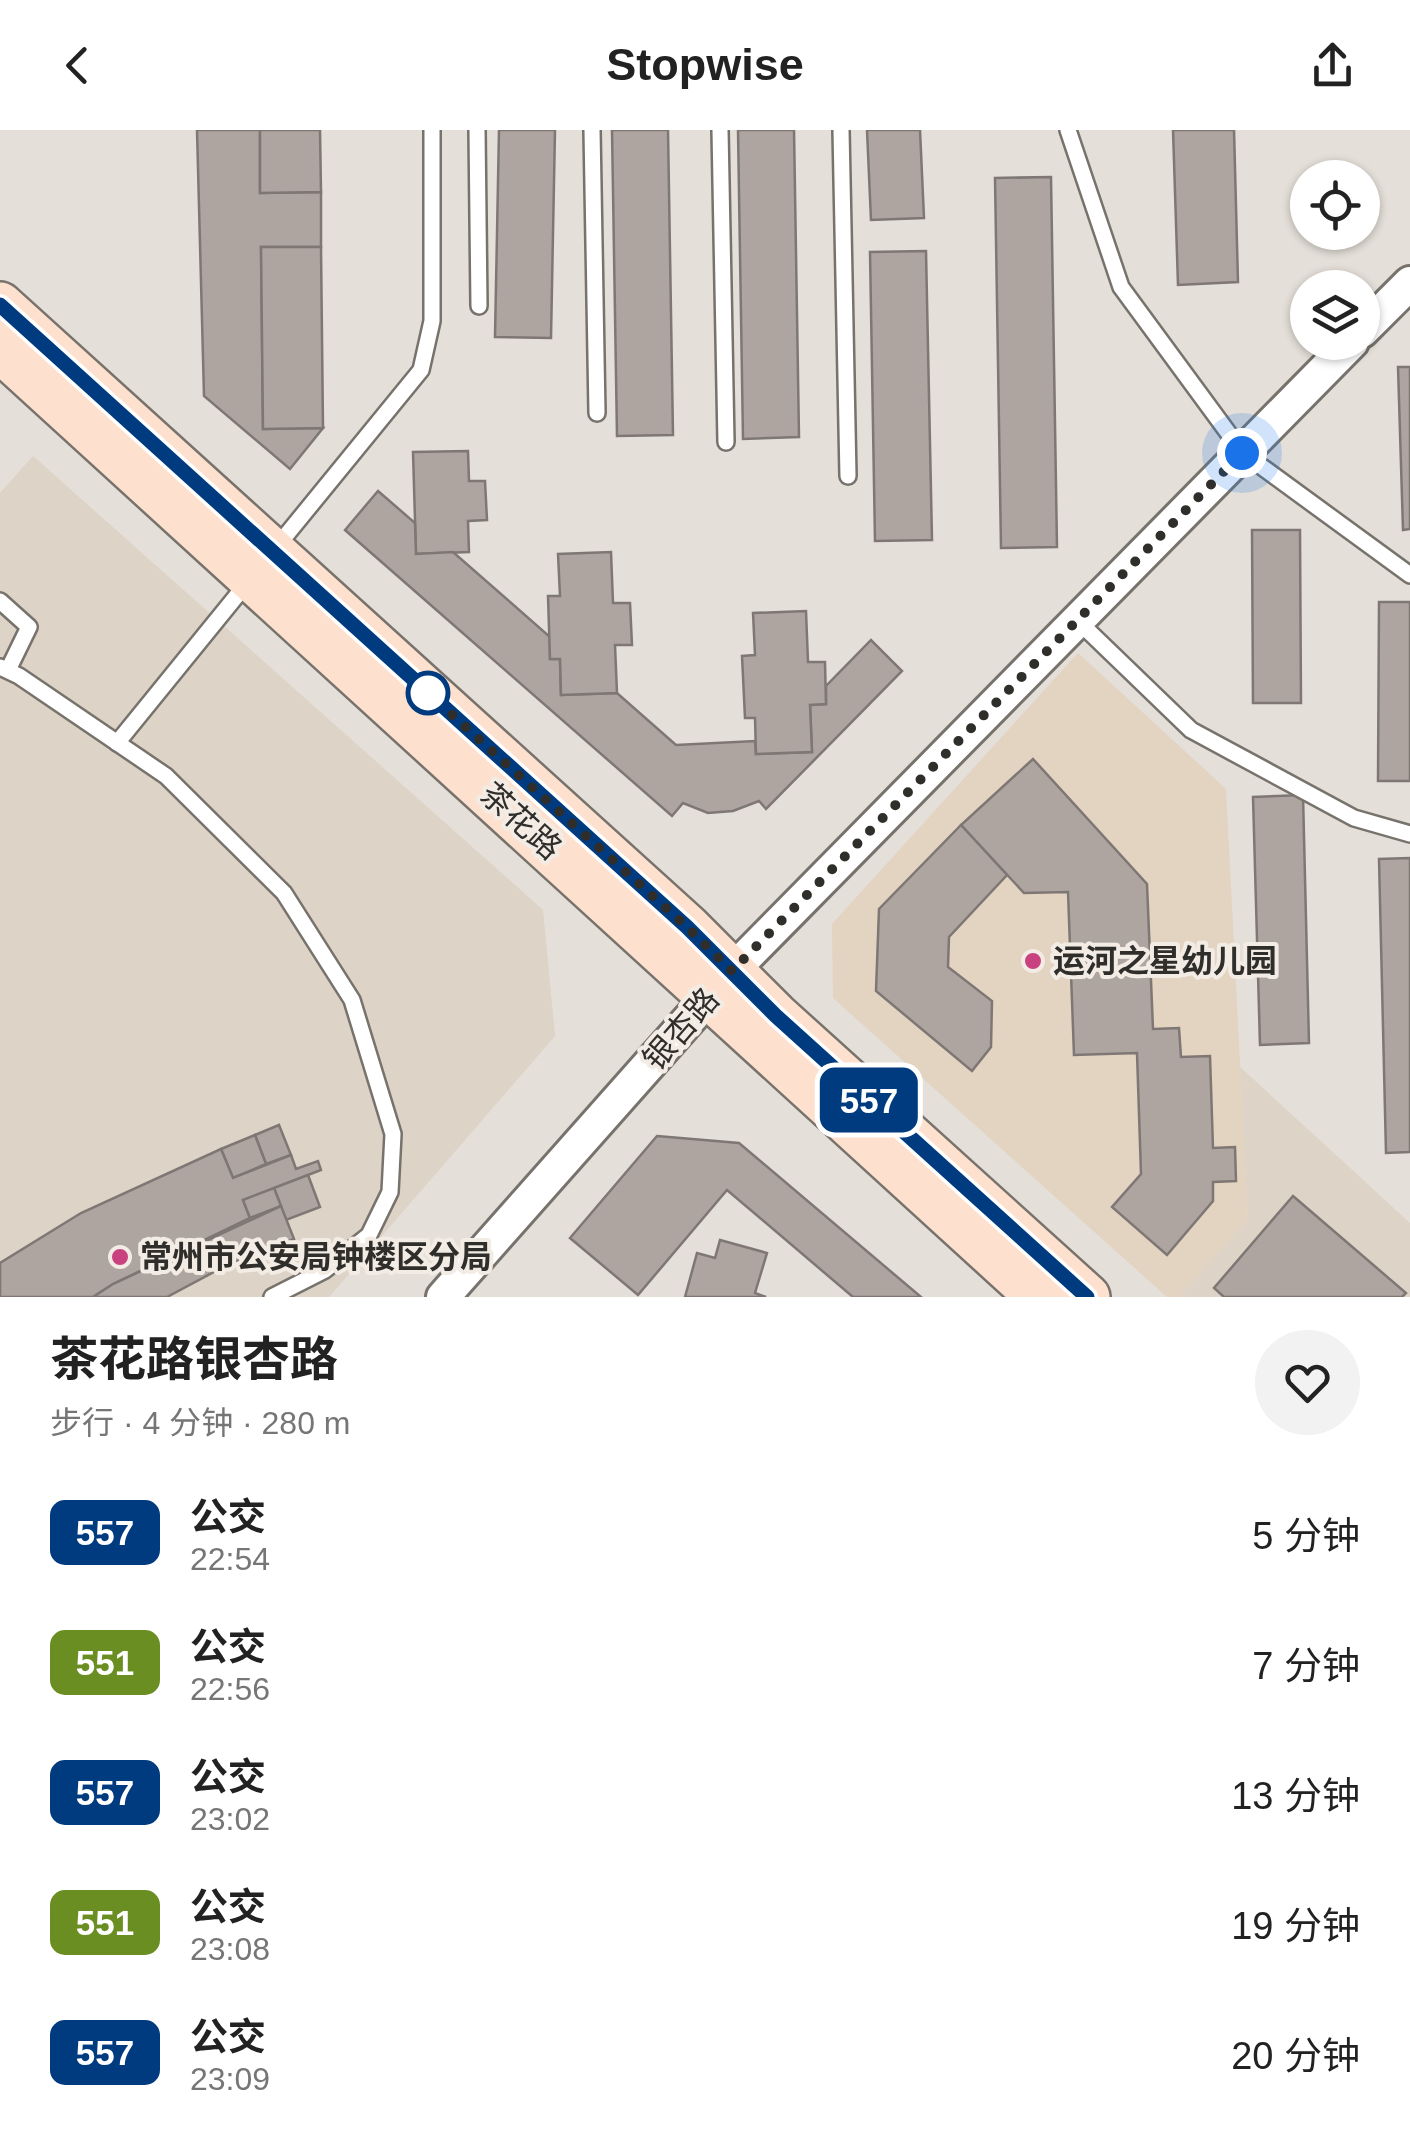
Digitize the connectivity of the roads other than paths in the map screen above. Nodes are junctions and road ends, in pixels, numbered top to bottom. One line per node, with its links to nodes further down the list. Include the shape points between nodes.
1 (432, 130): 17 (lane, via 432,321 420,370)
2 (478, 130): 9 (lane)
3 (592, 130): 13 (lane)
4 (720, 130): 14 (lane)
5 (840, 130): 16 (lane)
6 (1068, 130): 15 (lane, via 1120,287)
7 (1410, 283): 10 (street)
8 (0, 305): 17 (main road, 茶花路)
9 (479, 306)
10 (1380, 314)
11 (0, 348): 17 (main road, 茶花路)
12 (1334, 360): 15 (street, 银杏路)
13 (597, 413)
14 (726, 442)
15 (1242, 453): 18 (lane); 20 (street, 银杏路)
16 (848, 476)
17 (262, 564): 22 (lane); 24 (main road, 茶花路)
18 (1410, 575)
19 (0, 601): 21 (lane, via 30,627)
20 (1077, 620): 23 (lane, via 1192,730 1354,818); 24 (street, 银杏路)
21 (4, 669): 22 (lane)
22 (118, 743): 25 (lane, via 166,776 284,893 352,1000 392,1134 390,1192 368,1235 325,1270)
23 (1410, 834)
24 (721, 984): 26 (street, 银杏路); 27 (main road, 茶花路); 28 (main road, 茶花路, via 776,1016)
25 (272, 1297)
26 (443, 1297)
27 (1039, 1297)
28 (1087, 1297)

